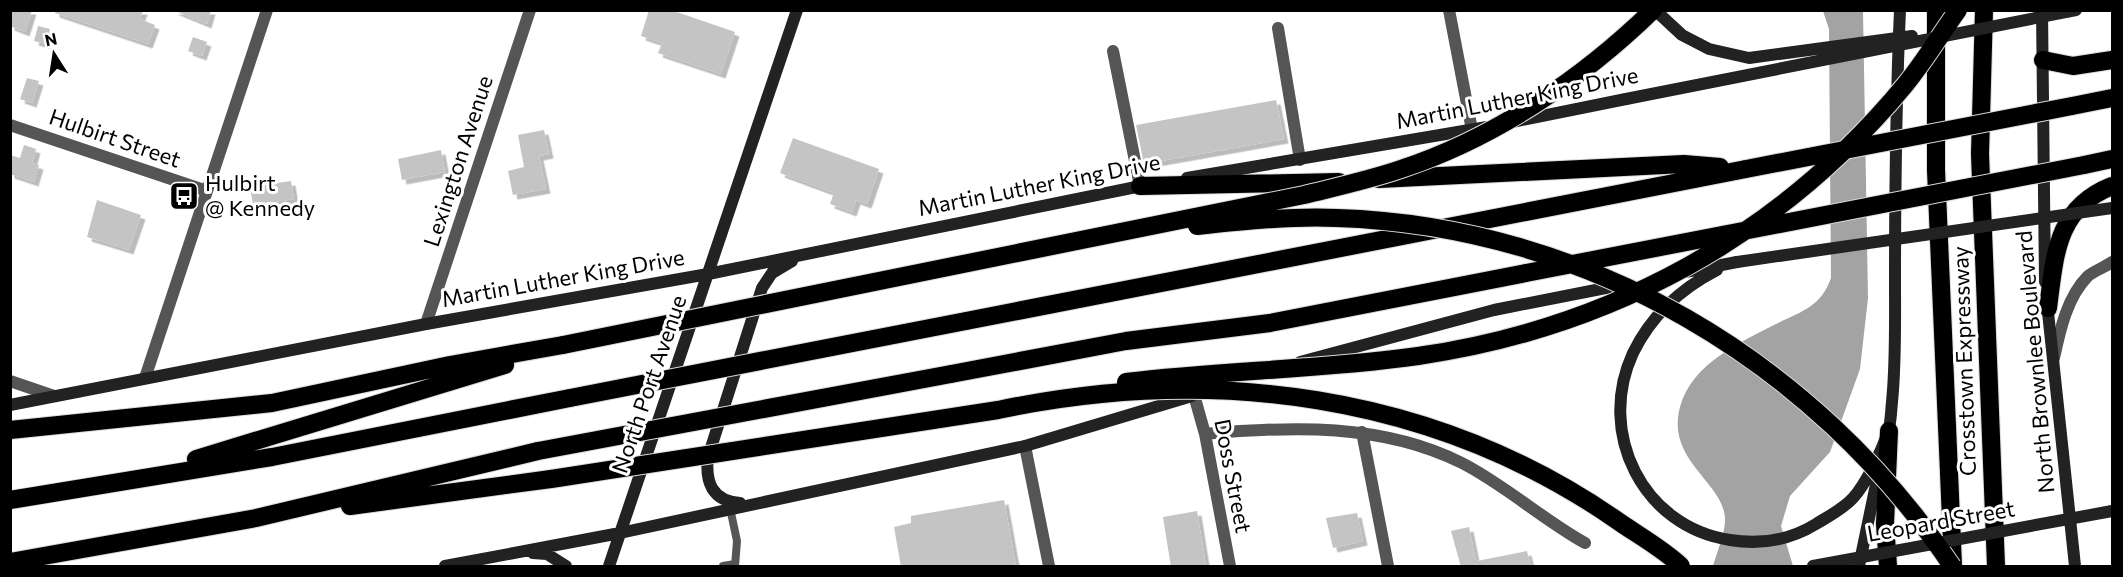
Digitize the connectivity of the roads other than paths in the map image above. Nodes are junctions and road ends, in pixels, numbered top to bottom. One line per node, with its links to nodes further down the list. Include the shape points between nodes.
1 (267, 10): 25 (street)
2 (530, 10): 33 (street, Lexington Avenue)
3 (797, 10): 31 (main road, North Port Avenue)
4 (1449, 10): 19 (street)
5 (1654, 10): 13 (main road, bridge, via 1682,35 1709,49 1749,58 1885,38); 27 (highway, bridge, via 1567,84 1479,136 1401,169 1304,195)
6 (1900, 10): 43 (main road, via 1895,117 1895,370)
7 (1936, 10): 69 (highway, Crosstown Expressway, via 1936,170)
8 (1958, 10): 40 (highway, bridge, via 1906,84 1864,131 1794,196 1705,258 1618,302 1541,330 1481,345 1416,356 1122,382)
9 (1984, 10): 70 (highway, Crosstown Expressway, via 1980,154)
10 (2042, 10): 15 (main road, North Brownlee Boulevard)
11 (2076, 10): 13 (main road, Martin Luther King Drive, bridge)
12 (1278, 28): 21 (street)
13 (1976, 30): 19 (main road, Martin Luther King Drive, bridge)
14 (1113, 51): 23 (street)
15 (2043, 60): 16 (highway, via 2073,66); 32 (main road, North Brownlee Boulevard)
16 (2112, 60)
17 (2112, 98): 22 (highway, bridge)
18 (10, 125): 25 (street, Hulbirt Street)
19 (1472, 130): 21 (main road, Martin Luther King Drive)
20 (2112, 159): 52 (highway, bridge, via 1270,323 1126,341 538,451)
21 (1300, 160): 23 (main road, Martin Luther King Drive)
22 (1746, 168): 23 (highway, via 1684,164 1300,184); 47 (highway, bridge, via 295,452)
23 (1140, 186): 28 (main road, Martin Luther King Drive)
24 (2112, 186): 32 (highway, via 2092,194 2067,220 2055,254)
25 (207, 191): 36 (street)
26 (2112, 208): 29 (main road, bridge)
27 (1097, 238): 34 (highway, bridge); 69 (highway, bridge, via 1262,220 1337,218 1464,233 1517,245 1586,269 1660,303 1790,386 1875,466)
28 (816, 252): 31 (main road, Martin Luther King Drive); 49 (main road, via 772,273 762,288 708,457 706,475 710,487 721,499)
29 (1737, 262): 38 (main road, via 1494,310 1311,358); 43 (main road, via 1682,291 1654,319 1625,373 1620,398 1622,440 1642,488 1672,518 1694,530 1748,543 1780,540 1801,533 1854,498)
30 (2112, 262): 35 (street, via 2088,276 2072,301 2061,324)
31 (708, 274): 33 (main road, Martin Luther King Drive); 53 (main road, North Port Avenue)
32 (2048, 308): 35 (main road, North Brownlee Boulevard)
33 (426, 324): 36 (main road, Martin Luther King Drive)
34 (563, 345): 42 (highway, via 272,403); 47 (highway, via 477,375)
35 (2053, 362): 71 (main road, North Brownlee Boulevard)
36 (145, 378): 39 (main road, Martin Luther King Drive)
37 (10, 381): 39 (street)
38 (1194, 395): 45 (street, Doss Street); 46 (main road)
39 (54, 396): 41 (main road, Martin Luther King Drive)
40 (1053, 398): 52 (highway, bridge, via 998,410 551,479); 65 (highway, bridge, via 1187,388 1250,390 1326,400 1411,421 1541,473 1584,498)
41 (10, 405)
42 (10, 430)
43 (1889, 431): 67 (main road); 68 (highway, via 1885,524)
44 (1362, 432): 45 (street, via 1276,429); 54 (street, via 1427,448 1461,463); 64 (street)
45 (1205, 434): 63 (street, Doss Street)
46 (1025, 446): 49 (main road); 62 (street)
47 (128, 480): 48 (highway)
48 (10, 500)
49 (751, 504): 50 (main road)
50 (730, 508): 53 (main road); 57 (lane, via 737,541)
51 (2112, 511): 66 (main road, Leopard Street, bridge)
52 (256, 518): 56 (highway)
53 (620, 533): 55 (main road); 60 (main road, North Port Avenue)
54 (1585, 543)
55 (523, 551): 58 (main road); 59 (main road, via 547,554)
56 (10, 562)
57 (735, 565): 61 (lane)
58 (445, 567)
59 (566, 567)
60 (609, 567)
61 (723, 567)
62 (1049, 567)
63 (1230, 567)
64 (1388, 567)
65 (1681, 567)
66 (1814, 567)
67 (1859, 567)
68 (1888, 567)
69 (1953, 567)
70 (1996, 567)
71 (2075, 567)

